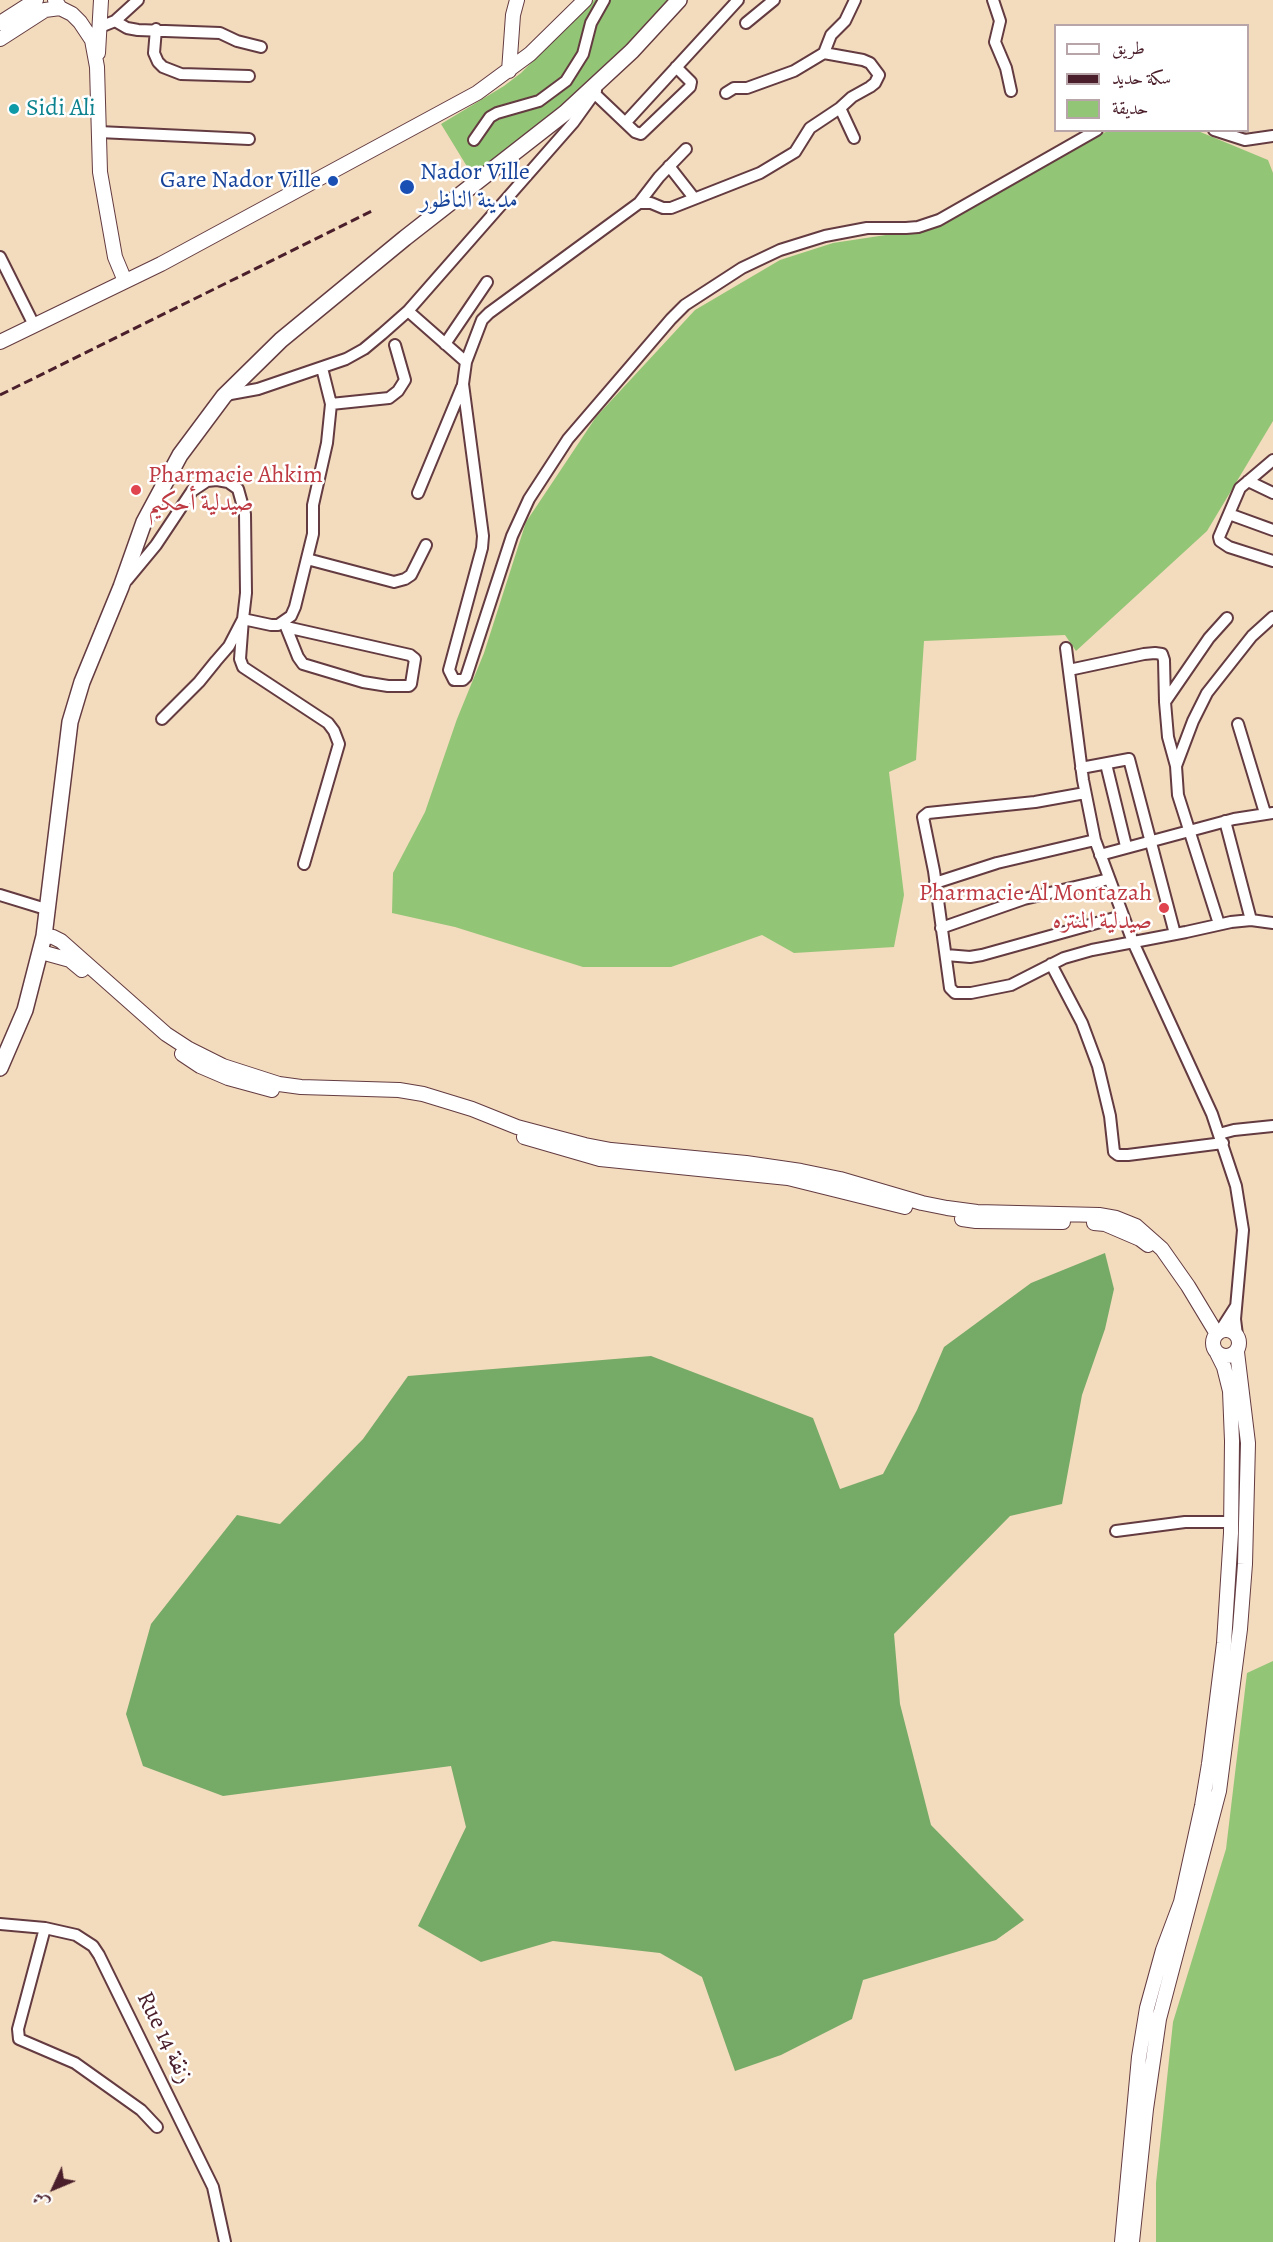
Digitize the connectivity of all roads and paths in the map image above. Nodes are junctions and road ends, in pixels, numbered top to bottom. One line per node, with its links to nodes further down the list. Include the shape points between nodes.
1 (36, 0): 14 (street)
2 (138, 0): 13 (street)
3 (517, 0): 24 (street)
4 (585, 0): 24 (street)
5 (604, 0): 37 (street, via 591,23 583,54 566,81 539,101 490,117)
6 (679, 0): 23 (main road)
7 (738, 0): 22 (street)
8 (774, 0): 15 (street)
9 (855, 0): 20 (street, via 845,21 831,35)
10 (993, 0): 26 (street, via 1000,21 995,42)
11 (101, 1): 12 (street, via 89,13); 16 (street)
12 (62, 8): 18 (street, via 45,10); 21 (street, via 80,22 92,40)
13 (115, 21): 16 (street); 17 (street, via 127,28)
14 (0, 23)
15 (746, 23)
16 (100, 27): 21 (street)
17 (156, 29): 19 (street, via 220,33 237,42); 25 (street, via 154,53 163,67 181,74)
18 (0, 39)
19 (261, 47)
20 (824, 53): 28 (street, via 794,71); 29 (street, via 864,60 879,75 875,83)
21 (97, 67): 31 (street)
22 (676, 67): 30 (street); 30 (street, via 692,82 690,87 641,134)
23 (613, 70): 27 (street); 53 (main road, via 565,113 317,309)
24 (509, 71): 43 (street, via 441,114)
25 (249, 76)
26 (1011, 91)
27 (594, 93): 30 (street); 45 (street, via 573,123)
28 (726, 93)
29 (840, 108): 35 (street); 40 (street, via 810,128 795,152 772,167)
30 (626, 122)
31 (99, 132): 36 (street); 43 (street, via 106,207 115,257)
32 (1093, 132): 52 (street, via 939,220 918,227 867,228 780,250 742,268 685,305 568,439 530,499 512,536 466,677 458,681 449,670 483,536)
33 (1220, 132): 34 (street, via 1245,140)
34 (1273, 136)
35 (854, 138)
36 (249, 139)
37 (474, 140)
38 (686, 150): 39 (street)
39 (669, 166): 40 (street); 41 (street)
40 (694, 198): 41 (street, via 670,208)
41 (639, 203): 50 (street, via 489,313 477,330)
42 (0, 257): 46 (street)
43 (125, 281): 46 (street)
44 (487, 282): 48 (street)
45 (408, 310): 48 (street); 51 (street, via 364,349)
46 (34, 325): 47 (street)
47 (0, 342)
48 (445, 344): 50 (street)
49 (395, 345): 54 (street, via 405,380 398,391 389,398)
50 (466, 362): 52 (street)
51 (322, 368): 53 (street); 54 (street)
52 (463, 384): 57 (street)
53 (224, 396): 64 (main road, via 161,488 144,522)
54 (330, 404): 62 (street)
55 (1273, 460): 56 (street)
56 (1248, 481): 58 (street); 59 (street, via 1237,492)
57 (418, 493)
58 (1273, 493)
59 (1229, 514): 60 (street); 63 (street, via 1220,541)
60 (1273, 530)
61 (426, 545): 62 (street, via 411,575 394,582)
62 (307, 559): 68 (street, via 295,607)
63 (1273, 561)
64 (121, 587): 67 (street, via 156,545 192,491 207,481 228,482 238,489 245,514); 89 (main road, via 70,722)
65 (1273, 617): 75 (street, via 1252,636 1207,693)
66 (1227, 618): 71 (street)
67 (243, 619): 68 (street); 72 (street, via 229,646 200,682); 85 (street, via 243,667 328,723 339,744)
68 (285, 624): 68 (street, via 303,664 363,682 411,684 415,659 410,655)
69 (1066, 648): 70 (street)
70 (1069, 670): 71 (street, via 1160,653 1164,660); 76 (street)
71 (1165, 702): 75 (street)
72 (162, 719)
73 (1238, 724): 78 (street)
74 (1106, 764): 76 (street); 82 (street, via 1129,759); 83 (street)
75 (1176, 766): 80 (street, via 1176,788)
76 (1081, 768): 77 (street)
77 (1085, 793): 81 (street); 87 (street, via 925,814)
78 (1269, 813): 79 (street)
79 (1225, 821): 80 (street); 91 (street)
80 (1189, 831): 82 (street); 93 (street)
81 (1095, 840): 84 (street); 87 (street)
82 (1151, 842): 83 (street); 95 (street)
83 (1126, 846): 84 (street)
84 (1100, 855): 86 (street)
85 (304, 864)
86 (1109, 879): 90 (street); 94 (street, via 1024,899)
87 (935, 883): 94 (street)
88 (0, 896): 89 (street)
89 (49, 910): 96 (main road)
90 (1122, 916): 97 (street); 99 (street, via 982,956)
91 (1251, 920): 92 (street); 93 (street)
92 (1273, 923)
93 (1219, 924): 95 (street)
94 (940, 928): 99 (street)
95 (1175, 934): 97 (street)
96 (44, 936): 98 (main road); 100 (street, via 61,941)
97 (1133, 942): 101 (street, via 1076,954); 104 (street)
98 (41, 952): 100 (street); 102 (main road, via 25,1010)
99 (946, 955): 101 (street, via 950,988 957,994 1011,985)
100 (71, 956): 107 (street, via 189,1049 223,1066 279,1084 423,1094 517,1127 602,1148 801,1171 947,1208 1116,1218 1136,1226 1162,1249 1188,1286)
101 (1051, 964): 104 (street, via 1095,1055 1114,1152 1128,1155)
102 (1, 1062)
103 (1273, 1126): 104 (street, via 1234,1130)
104 (1221, 1139): 105 (street, via 1242,1216)
105 (1236, 1305): 106 (street); 107 (street)
106 (1237, 1335): 107 (street, via 1229,1330); 108 (street, via 1240,1344)
107 (1217, 1340): 108 (street, via 1229,1357); 109 (street, via 1230,1391)
108 (1236, 1352): 112 (street, via 1248,1443 1245,1564)
109 (1231, 1522): 110 (street, via 1185,1522); 111 (street)
110 (1116, 1531)
111 (1219, 1675): 112 (street); 115 (street, via 1202,1806 1181,1902 1147,2008 1139,2058)
112 (1233, 1677): 115 (street, via 1219,1791)
113 (0, 1924): 114 (street, Rue 14 زنقة)
114 (45, 1928): 116 (street, via 18,2029 19,2039 75,2063 141,2110); 117 (street, Rue 14 زنقة, via 76,1935 99,1955 213,2187)
115 (1140, 2108): 118 (street); 119 (street)
116 (157, 2127)
117 (225, 2242)
118 (1122, 2242)
119 (1132, 2242)

